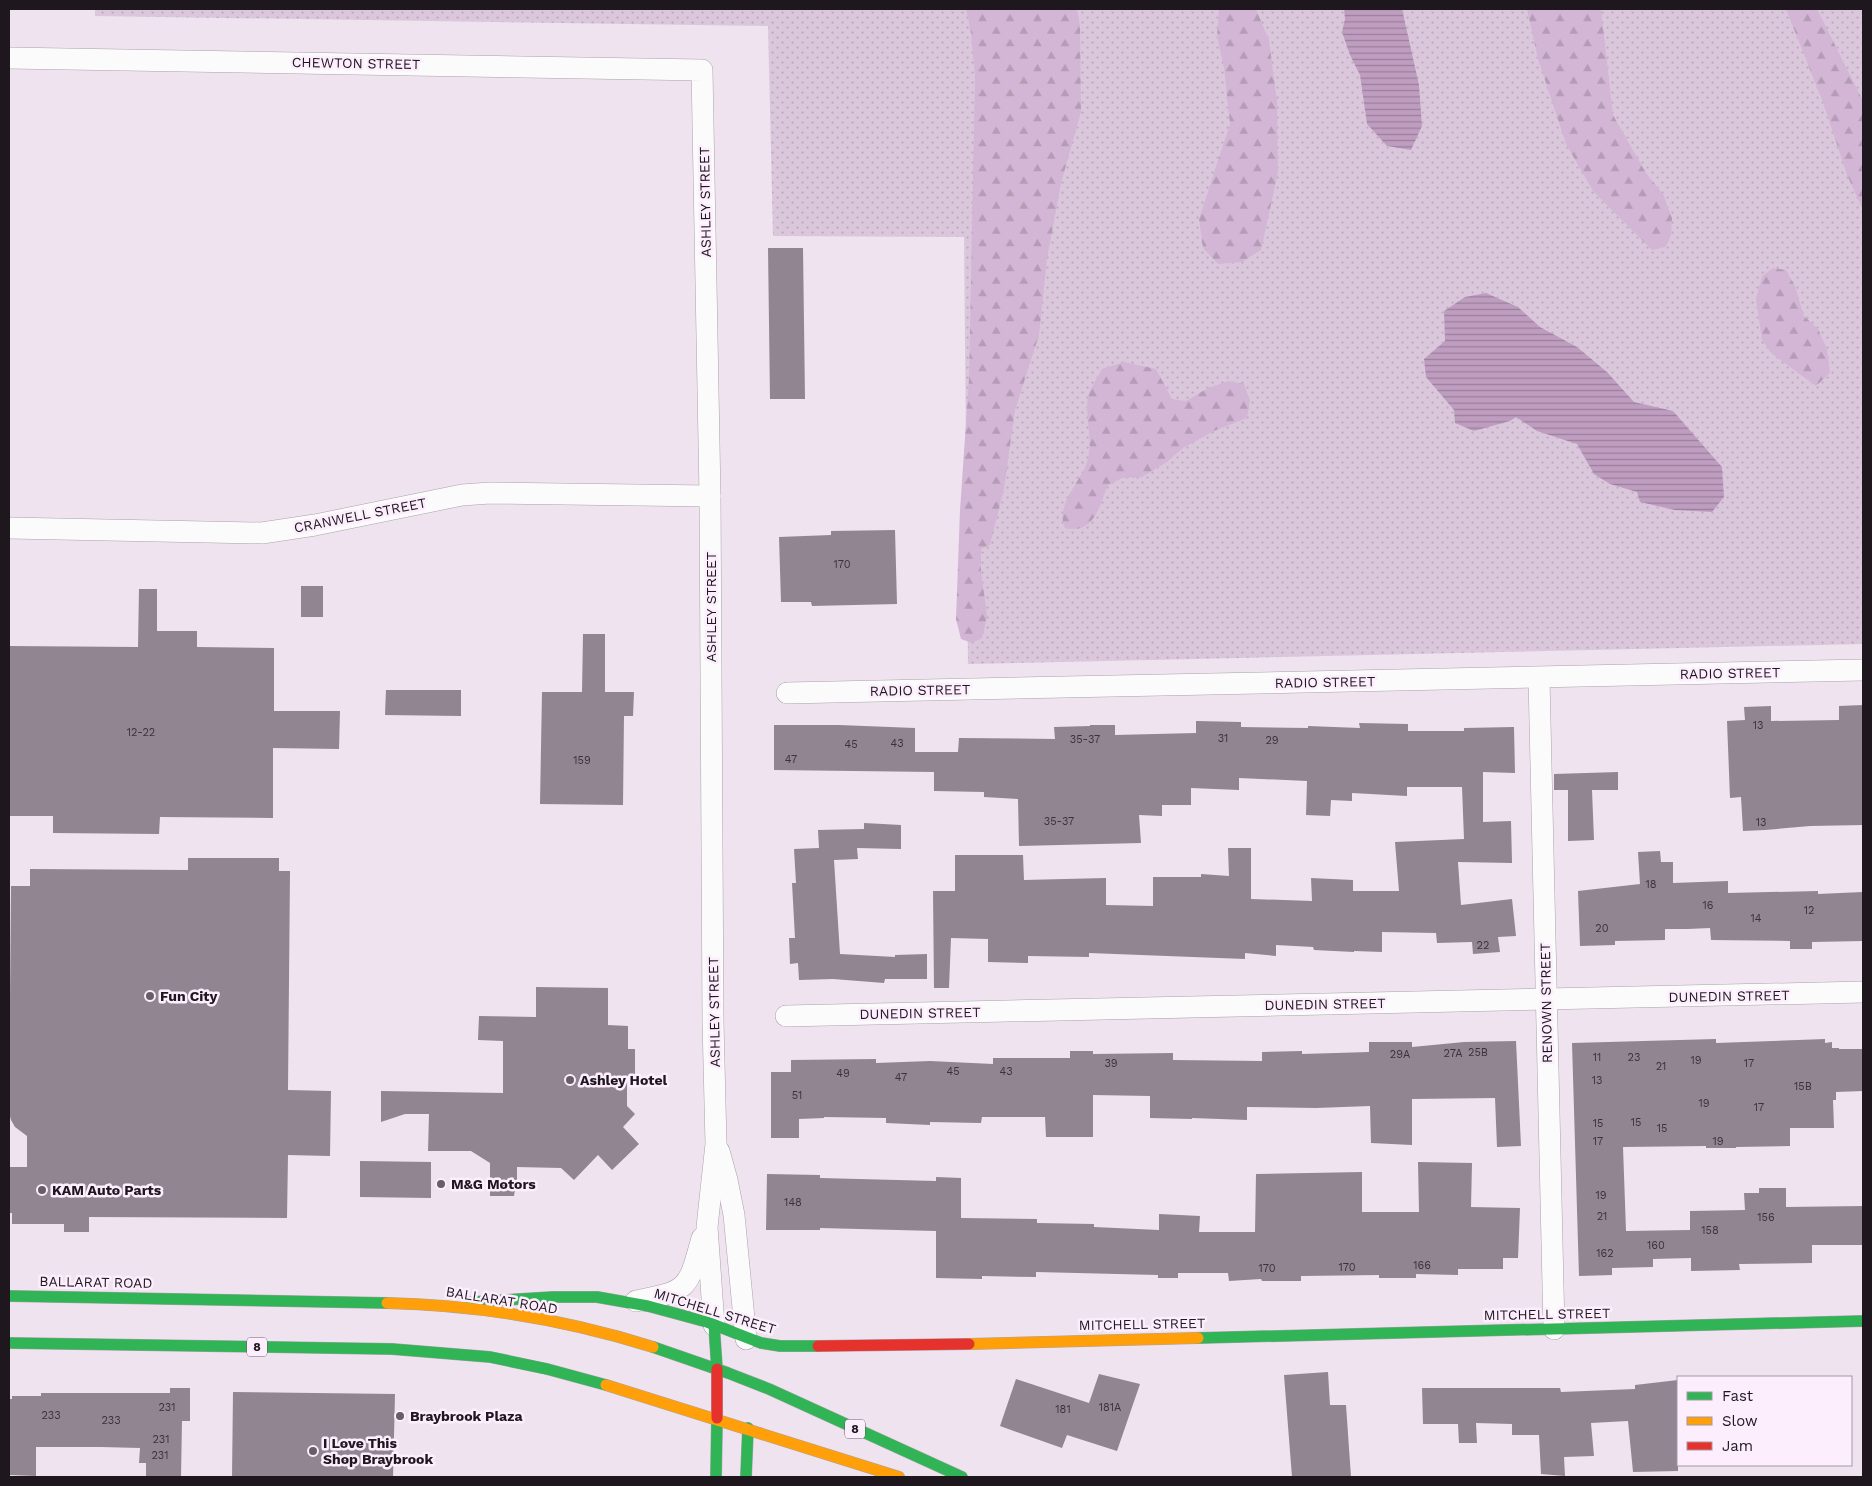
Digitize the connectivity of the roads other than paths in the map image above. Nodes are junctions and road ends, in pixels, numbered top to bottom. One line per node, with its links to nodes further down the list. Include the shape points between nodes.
1 (9, 58): 2 (street, CHEWTON STREET)
2 (702, 70): 3 (street, ASHLEY STREET)
3 (710, 496): 4 (street, CRANWELL STREET, via 462,495 262,533); 11 (street, ASHLEY STREET)
4 (9, 528)
5 (1863, 670): 6 (street, RADIO STREET)
6 (1539, 678): 7 (street, RADIO STREET); 9 (street, RENOWN STREET)
7 (787, 693)
8 (1863, 992): 9 (street, DUNEDIN STREET)
9 (1546, 1000): 10 (street, DUNEDIN STREET); 18 (street, RENOWN STREET)
10 (786, 1016)
11 (716, 1144): 12 (street, ASHLEY STREET); 20 (street, ASHLEY STREET, via 734,1215)
12 (707, 1219): 14 (street, via 694,1267 684,1286 666,1295); 17 (street, ASHLEY STREET)
13 (9, 1296): 15 (main road, BALLARAT ROAD / 8)
14 (629, 1303): 15 (main road, MITCHELL STREET, via 580,1296); 17 (main road, MITCHELL STREET)
15 (429, 1304): 22 (main road, BALLARAT ROAD / 8, via 482,1309 595,1330)
16 (1863, 1321): 18 (main road, MITCHELL STREET)
17 (714, 1325): 20 (main road, MITCHELL STREET); 22 (main road, ASHLEY STREET)
18 (1554, 1329): 20 (main road, MITCHELL STREET, via 912,1345 780,1346)
19 (9, 1343): 26 (main road, 8, via 451,1352 560,1372)
20 (746, 1343)
21 (747, 1364): 23 (main road)
22 (716, 1369): 23 (main road, BALLARAT ROAD / 8); 26 (main road, ASHLEY STREET)
23 (748, 1381): 24 (main road); 31 (main road, BALLARAT ROAD / 8)
24 (748, 1397)
25 (748, 1413): 27 (main road)
26 (717, 1418): 27 (main road, 8); 28 (main road, ASHLEY STREET)
27 (748, 1428): 29 (main road); 30 (main road, 8)
28 (716, 1477)
29 (746, 1477)
30 (899, 1477)
31 (962, 1477)

